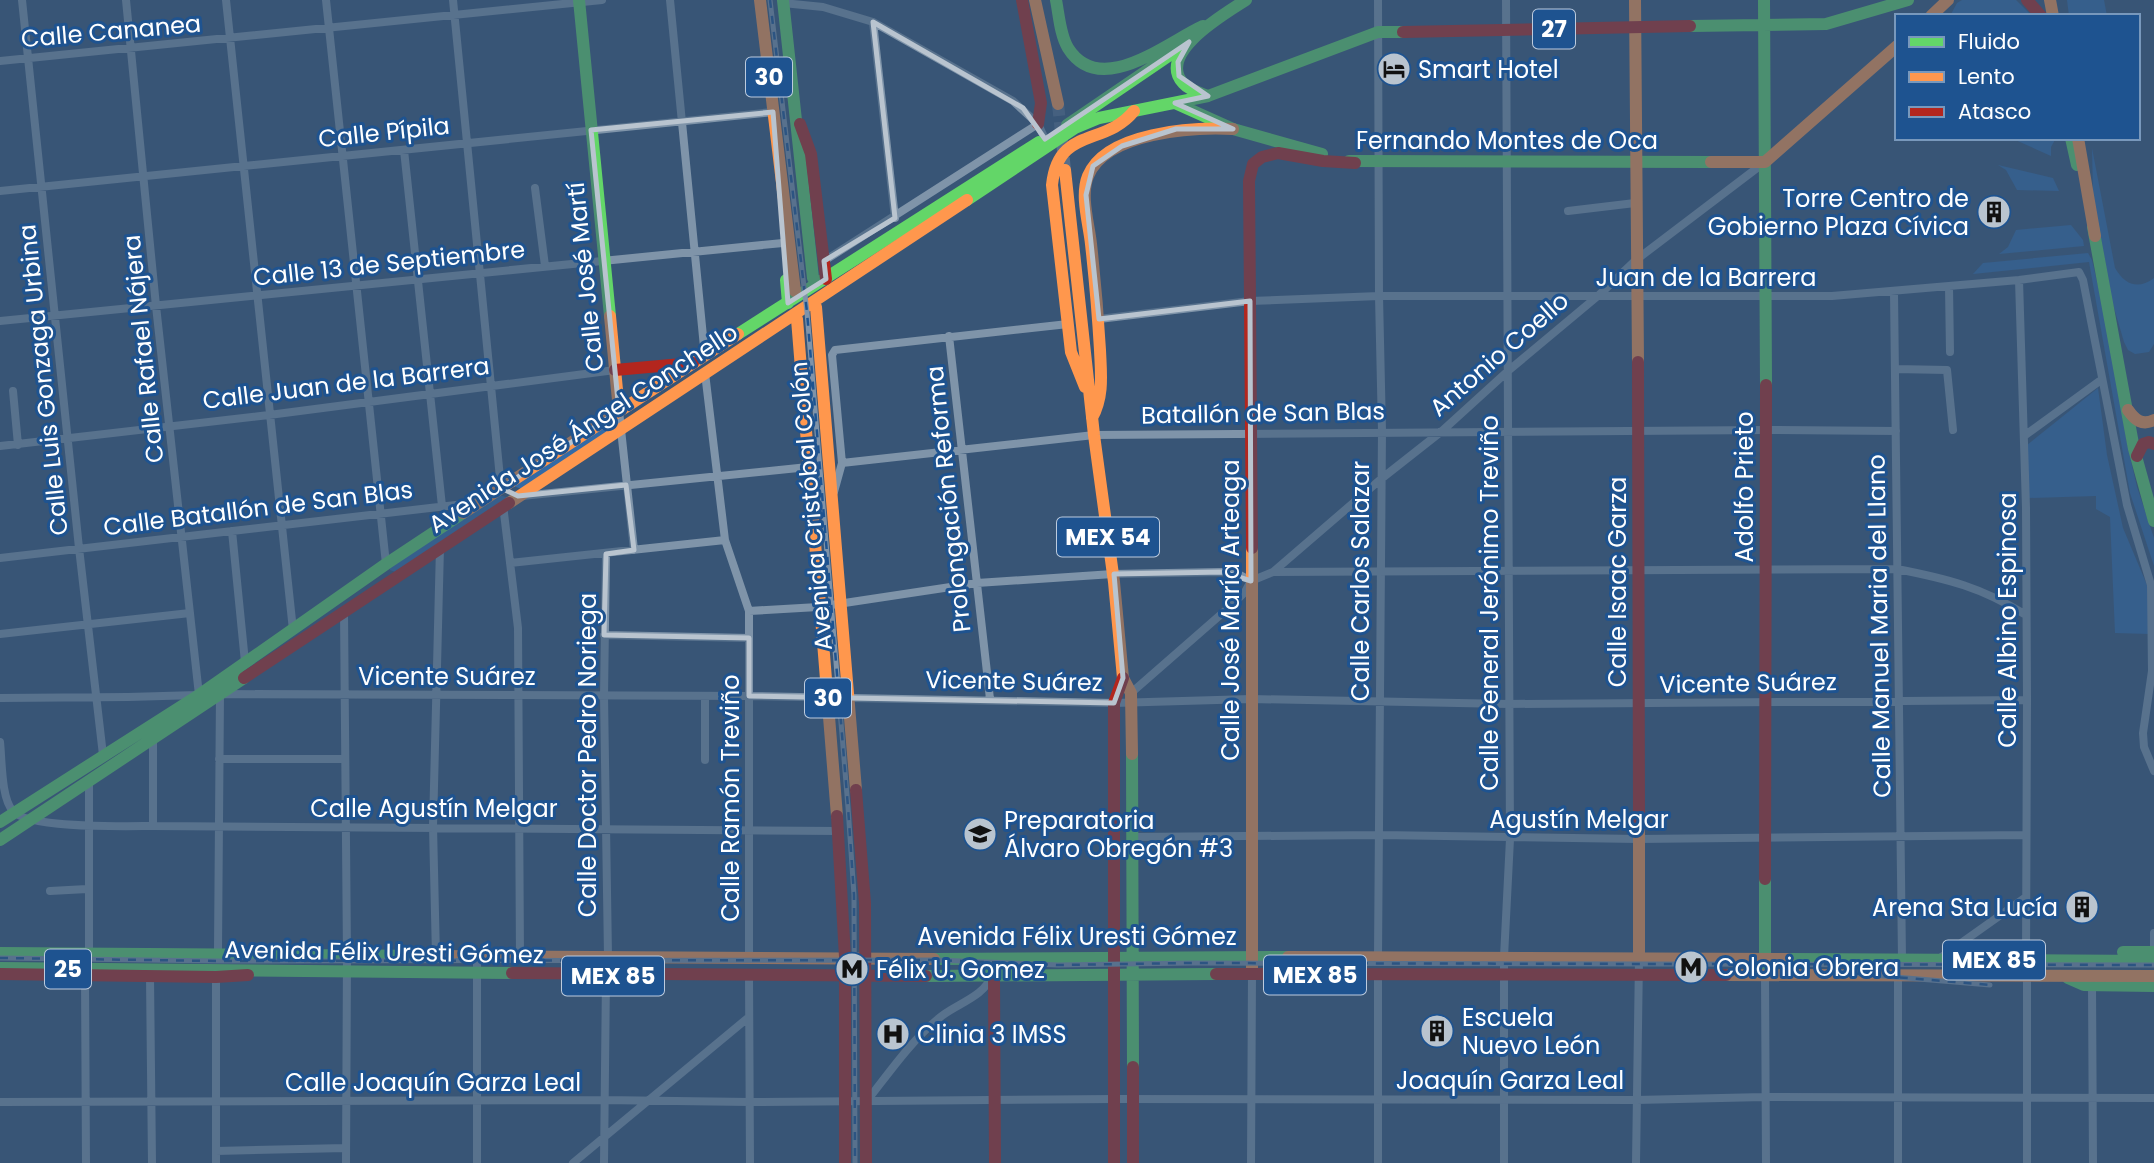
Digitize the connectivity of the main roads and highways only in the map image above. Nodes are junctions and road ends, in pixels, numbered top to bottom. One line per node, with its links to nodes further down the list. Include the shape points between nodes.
1 (760, 0): 25 (main road, 30)
2 (1022, 0): 26 (main road, via 1041,103)
3 (1035, 0): 22 (main road)
4 (1056, 0): 15 (main road, via 1068,47 1086,66 1100,71 1128,66)
5 (1246, 0): 15 (main road)
6 (1635, 0): 17 (main road, Calle Isaac Garza)
7 (1764, 0): 16 (main road, Adolfo Prieto)
8 (1908, 0): 16 (main road, 27, via 1826,24)
9 (1948, 0): 13 (main road)
10 (2027, 0): 14 (main road)
11 (580, 1): 41 (main road, Calle José Martí)
12 (782, 1): 23 (main road, 30)
13 (1933, 14)
14 (2039, 14)
15 (1213, 22): 18 (main road, Avenida José Ángel Conchello)
16 (1764, 27): 17 (main road, 27); 31 (main road, Adolfo Prieto)
17 (1635, 28): 20 (main road, 27, via 1378,32); 30 (main road, Calle Isaac Garza)
18 (1189, 42): 20 (main road, via 1178,61 1179,76); 35 (main road, Avenida José Ángel Conchello, via 1045,139)
19 (1895, 48): 31 (main road, Antonio Coello)
20 (1208, 96): 21 (main road, Avenida José Ángel Conchello / 27)
21 (1175, 103): 24 (main road, Avenida José Ángel Conchello / 27); 27 (main road, Fernando Montes de Oca)
22 (1058, 104)
23 (795, 111): 35 (main road, 30); 35 (main road, via 811,154 824,261)
24 (1135, 111): 39 (main road, Avenida José Ángel Conchello / 27, via 1075,128); 42 (main road, via 1121,124 1080,139 1053,166 1073,360)
25 (773, 113): 36 (main road, 30); 37 (main road)
26 (1038, 124)
27 (1233, 129): 32 (main road, Fernando Montes de Oca); 45 (main road, via 1176,130 1122,146 1093,166 1086,195 1099,319 1101,397)
28 (2071, 140): 34 (main road)
29 (2078, 140): 34 (main road)
30 (1635, 162): 31 (main road, Fernando Montes de Oca); 32 (main road, Fernando Montes de Oca); 67 (main road, Calle Isaac Garza)
31 (1765, 162): 64 (main road, Adolfo Prieto)
32 (1355, 163): 60 (main road, Calle José María Arteaga, via 1278,153 1253,164 1249,181)
33 (1065, 170): 42 (main road, MEX 54)
34 (2095, 236): 43 (main road)
35 (820, 278): 37 (main road, Avenida José Ángel Conchello)
36 (795, 290)
37 (788, 303): 40 (main road, Avenida José Ángel Conchello)
38 (816, 307): 63 (main road, Avenida Cristóbal Colón / 30)
39 (794, 318): 50 (main road, Avenida José Ángel Conchello / 27); 62 (main road, Avenida Cristóbal Colón / 30, via 828,697)
40 (701, 359): 41 (main road, Calle Juan de la Barrera); 44 (main road, Avenida José Ángel Conchello)
41 (615, 370): 44 (main road, Calle José Martí)
42 (1089, 396): 45 (main road, MEX 54)
43 (2126, 407): 46 (main road, via 2140,422); 48 (main road)
44 (619, 411): 49 (main road, Avenida José Ángel Conchello)
45 (1092, 419): 52 (main road, MEX 54)
46 (2154, 419)
47 (2154, 444): 48 (main road, via 2143,444)
48 (2137, 456): 51 (main road)
49 (501, 488): 50 (main road); 53 (main road, Avenida José Ángel Conchello, via 198,695)
50 (517, 496): 54 (main road, Avenida José Ángel Conchello / 27)
51 (2154, 521)
52 (1123, 678): 65 (main road, MEX 54, via 1114,703); 66 (main road, MEX 54, via 1131,698)
53 (0, 822)
54 (0, 840)
55 (0, 948): 59 (main road, 25, via 260,950)
56 (2154, 952): 68 (main road, via 2079,954)
57 (0, 953): 58 (main road, Avenida Félix Uresti Gómez / 25)
58 (136, 955): 59 (main road, Avenida Félix Uresti Gómez / MEX 85)
59 (275, 956): 62 (main road, Avenida Félix Uresti Gómez / MEX 85)
60 (1252, 956): 61 (main road, Avenida Félix Uresti Gómez / MEX 85); 66 (main road, Avenida Félix Uresti Gómez / MEX 85); 75 (main road, Calle José María Arteaga)
61 (1378, 956): 67 (main road, Avenida Félix Uresti Gómez / MEX 85); 76 (main road, Calle Carlos Salazar)
62 (845, 957): 63 (main road, Avenida Félix Uresti Gómez / MEX 85); 82 (main road, Avenida Cristóbal Colón / 30)
63 (867, 957): 65 (main road, Avenida Félix Uresti Gómez / MEX 85); 83 (main road, Avenida Cristóbal Colón / 30)
64 (1765, 958): 67 (main road, Avenida Félix Uresti Gómez / MEX 85); 68 (main road, Avenida Félix Uresti Gómez / MEX 85); 79 (main road, Adolfo Prieto)
65 (1114, 959): 66 (main road, Avenida Félix Uresti Gómez / MEX 85); 78 (main road, MEX 54)
66 (1131, 959): 74 (main road, MEX 54)
67 (1639, 959)
68 (2064, 961): 69 (main road, Avenida Félix Uresti Gómez / MEX 85)
69 (2154, 961)
70 (0, 968): 71 (main road, Avenida Félix Uresti Gómez / 25)
71 (136, 970): 72 (main road, Avenida Félix Uresti Gómez / MEX 85)
72 (264, 970): 73 (main road, 25, via 216,977); 82 (main road, Avenida Félix Uresti Gómez / MEX 85)
73 (0, 974)
74 (1131, 974): 75 (main road, Avenida Félix Uresti Gómez / MEX 85); 78 (main road, Avenida Félix Uresti Gómez); 89 (main road, MEX 54)
75 (1252, 974): 76 (main road, Avenida Félix Uresti Gómez / MEX 85)
76 (1378, 974): 79 (main road, Avenida Félix Uresti Gómez / MEX 85)
77 (993, 975): 78 (main road, Avenida Félix Uresti Gómez / MEX 85); 83 (main road, Avenida Félix Uresti Gómez / MEX 85); 87 (main road)
78 (1113, 975): 88 (main road, MEX 54)
79 (1765, 975): 80 (main road, Avenida Félix Uresti Gómez / MEX 85)
80 (2065, 975): 81 (main road, Avenida Félix Uresti Gómez / MEX 85); 84 (main road, via 2075,983)
81 (2154, 976)
82 (845, 977): 83 (main road, Avenida Félix Uresti Gómez / MEX 85); 85 (main road, Avenida Cristóbal Colón / 30)
83 (867, 977): 86 (main road, Avenida Cristóbal Colón / 30)
84 (2154, 986)
85 (845, 1163)
86 (866, 1163)
87 (995, 1163)
88 (1114, 1163)
89 (1133, 1163)

